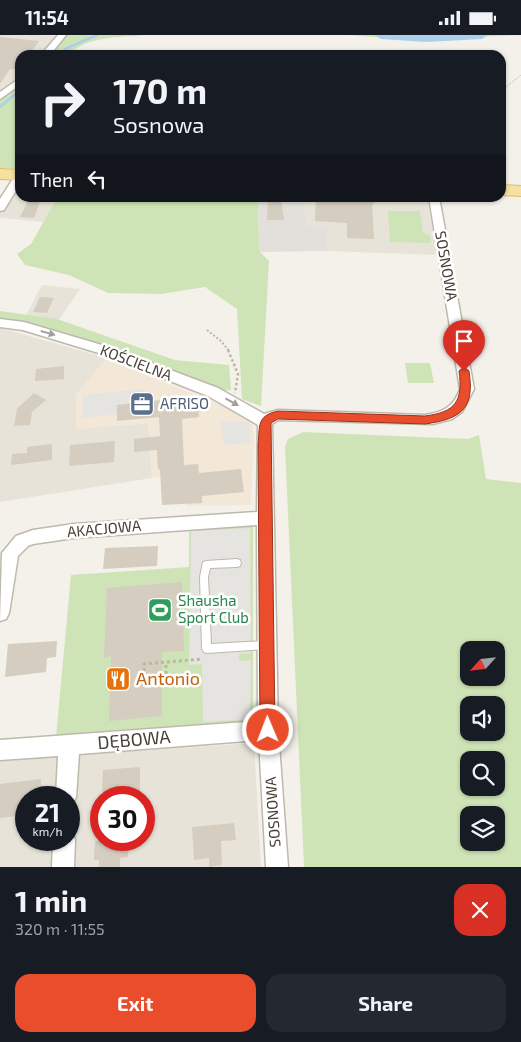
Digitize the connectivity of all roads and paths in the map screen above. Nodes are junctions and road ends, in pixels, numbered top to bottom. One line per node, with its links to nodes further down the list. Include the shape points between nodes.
1 (62, 35): 2 (street)
2 (49, 50)
3 (521, 75): 5 (path)
4 (15, 85): 6 (street)
5 (506, 87)
6 (0, 96)
7 (0, 174): 8 (main road)
8 (15, 176)
9 (15, 184): 13 (street)
10 (506, 190): 11 (main road)
11 (521, 191)
12 (435, 202): 17 (street, SOSNOWA, via 467,389 464,402 441,418 425,420 278,415)
13 (0, 209)
14 (0, 323): 16 (street, KOŚCIELNA, one-way to 16, via 24,326 88,345)
15 (206, 330): 16 (path, via 224,343 237,371 238,387)
16 (231, 401): 17 (street, KOŚCIELNA, one-way to 17)
17 (265, 422): 18 (street, SOSNOWA)
18 (265, 518): 20 (street, AKACJOWA, via 74,531 33,537 22,541 10,553); 21 (street, SOSNOWA)
19 (237, 563): 22 (lane, via 206,565)
20 (0, 613)
21 (267, 645): 22 (lane); 26 (street, SOSNOWA)
22 (207, 649): 23 (path, via 207,658)
23 (166, 662): 24 (path, via 144,663); 25 (path, via 166,682)
24 (144, 671)
25 (162, 682)
26 (268, 730): 27 (street, DĘBOWA); 32 (street, SOSNOWA)
27 (69, 746): 28 (street, DĘBOWA); 29 (street)
28 (0, 750)
29 (67, 786)
30 (63, 851): 31 (street)
31 (62, 867)
32 (276, 867)

